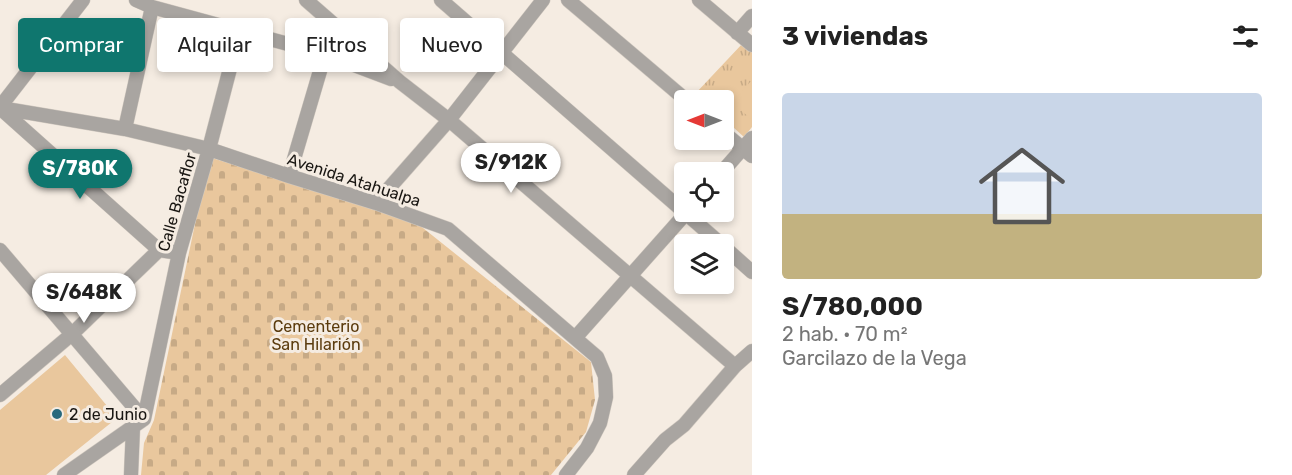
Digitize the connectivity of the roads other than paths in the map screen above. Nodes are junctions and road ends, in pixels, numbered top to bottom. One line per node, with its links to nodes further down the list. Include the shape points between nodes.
1 (83, 0): 22 (street)
2 (136, 0): 8 (street)
3 (306, 0): 20 (street)
4 (441, 0): 11 (street)
5 (543, 0): 14 (street)
6 (568, 0): 21 (street)
7 (699, 0): 12 (street)
8 (152, 7): 10 (street); 24 (street)
9 (752, 16): 12 (street)
10 (194, 18)
11 (462, 18)
12 (737, 33): 13 (street)
13 (752, 45)
14 (504, 50)
15 (504, 55): 31 (street)
16 (229, 72): 27 (street, Calle Bacaflor)
17 (320, 72): 29 (street)
18 (373, 72): 20 (street)
19 (487, 72): 23 (street)
20 (399, 82): 23 (street)
21 (674, 90)
22 (0, 108): 24 (street, Avenida Atahualpa); 36 (street)
23 (448, 120): 30 (street); 40 (street)
24 (125, 129): 27 (street, Avenida Atahualpa)
25 (734, 139): 26 (street)
26 (749, 148): 28 (street)
27 (209, 149): 29 (street, Avenida Atahualpa); 37 (street, Calle Bacaflor)
28 (733, 162)
29 (289, 176): 30 (street, Avenida Atahualpa)
30 (376, 203): 42 (street, Avenida Atahualpa, via 448,229)
31 (674, 203)
32 (678, 222): 40 (street)
33 (696, 222): 34 (street)
34 (710, 234)
35 (0, 250): 41 (street)
36 (159, 250): 37 (street); 41 (street)
37 (179, 253): 46 (street, Calle Bacaflor)
38 (734, 256): 39 (street)
39 (752, 272)
40 (630, 276): 42 (street); 44 (street)
41 (72, 334): 45 (street); 46 (street)
42 (575, 338): 49 (street, Avenida Atahualpa, via 597,357 605,376 606,397 600,423)
43 (752, 351): 44 (street)
44 (735, 366): 50 (street)
45 (0, 393)
46 (139, 423): 47 (street); 48 (street, Calle Bacaflor)
47 (64, 475)
48 (131, 475)
49 (566, 475)
50 (634, 475)

